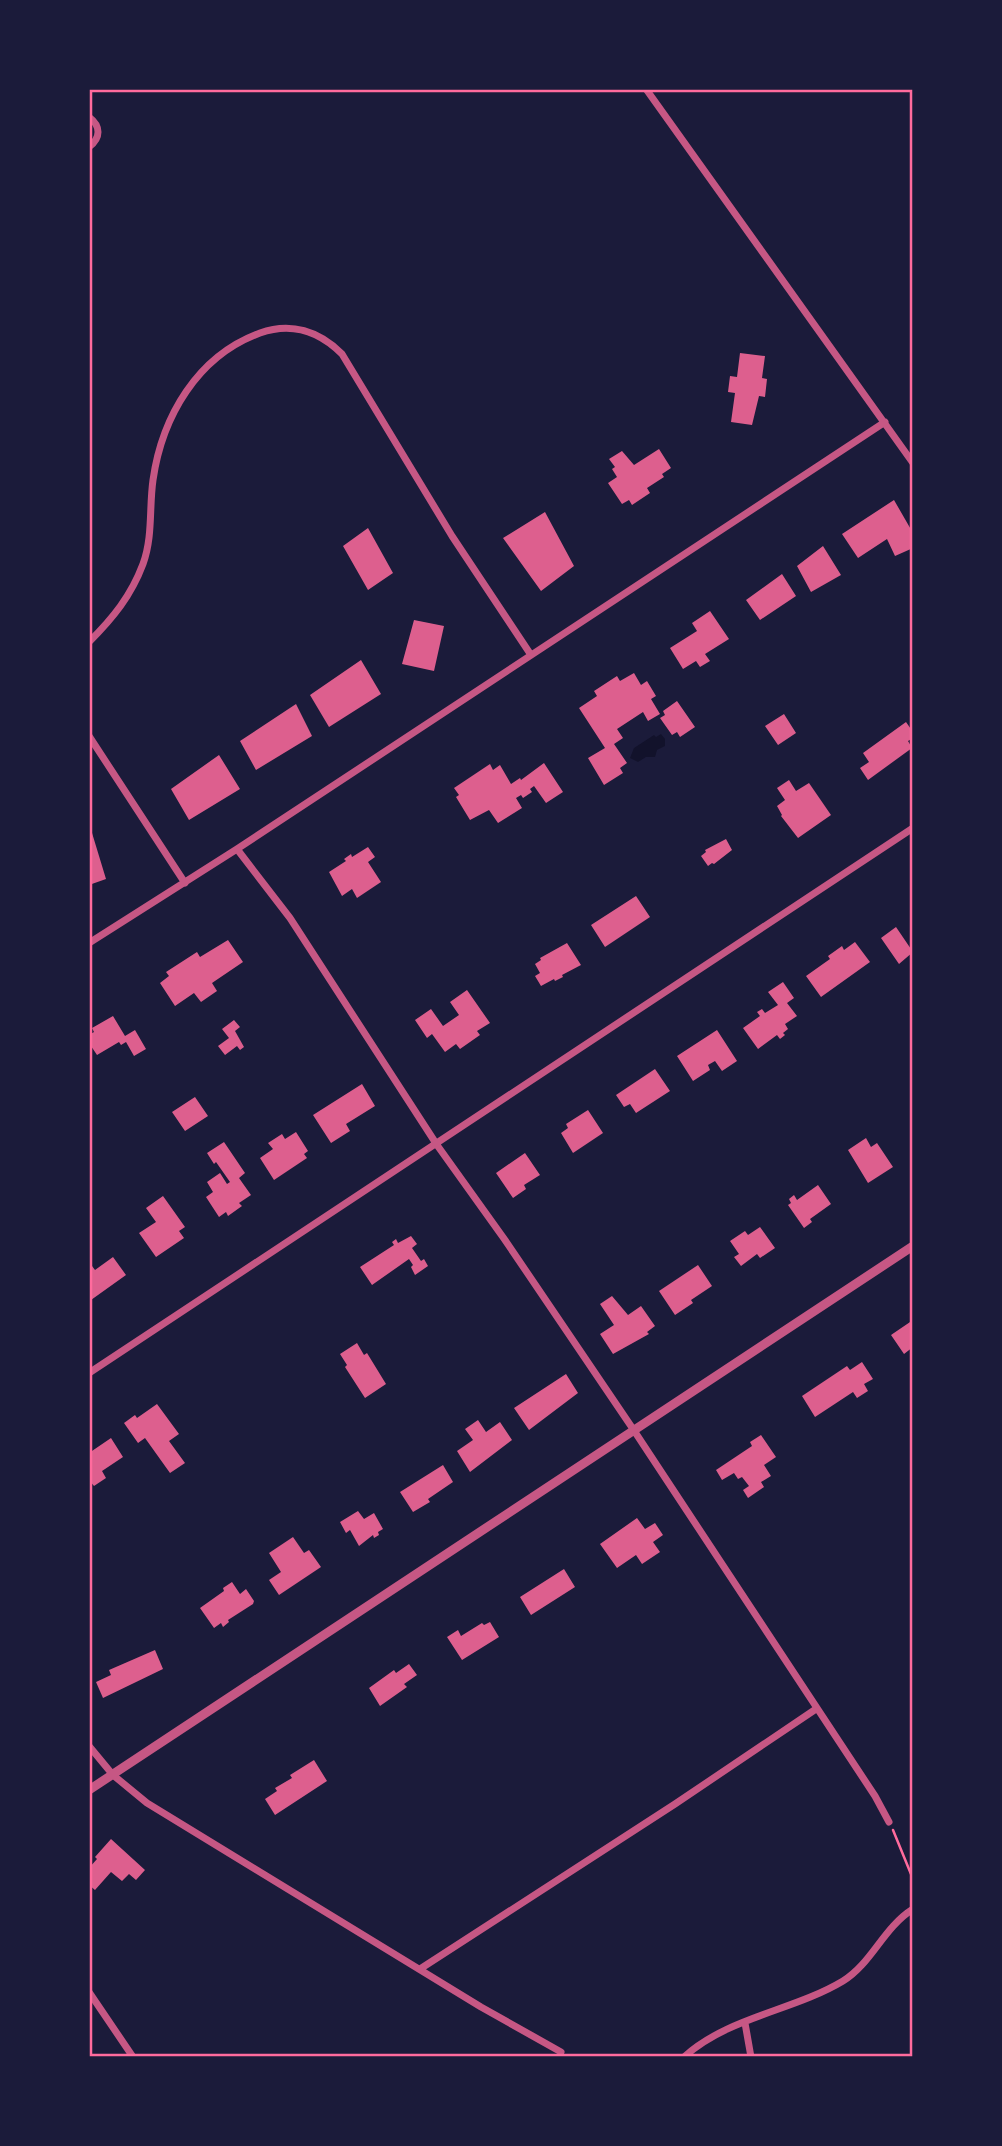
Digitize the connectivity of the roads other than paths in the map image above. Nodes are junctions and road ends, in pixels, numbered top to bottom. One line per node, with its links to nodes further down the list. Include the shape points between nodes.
1 (646, 89): 4 (street)
2 (89, 117): 3 (street, via 99,132)
3 (89, 147)
4 (885, 422): 5 (street); 7 (street)
5 (913, 463)
6 (89, 642): 7 (street, via 130,594 144,560 156,462 174,409 196,378 223,353 255,335 289,327 323,338 342,355)
7 (531, 655): 10 (street)
8 (89, 736): 11 (street)
9 (913, 828): 13 (street)
10 (237, 849): 11 (street); 13 (street, via 290,918)
11 (185, 883): 12 (street)
12 (89, 943)
13 (437, 1145): 15 (street); 16 (street)
14 (913, 1246): 16 (street)
15 (89, 1373)
16 (633, 1429): 17 (street); 19 (street)
17 (817, 1709): 21 (street); 23 (street)
18 (89, 1746): 19 (street)
19 (113, 1775): 20 (street); 23 (street, via 158,1810)
20 (89, 1790)
21 (889, 1822)
22 (913, 1909): 25 (street, via 844,1980)
23 (419, 1969): 26 (street)
24 (89, 1992): 27 (street)
25 (746, 2023): 28 (street, via 708,2039); 29 (street)
26 (561, 2052)
27 (133, 2057)
28 (684, 2057)
29 (751, 2057)

